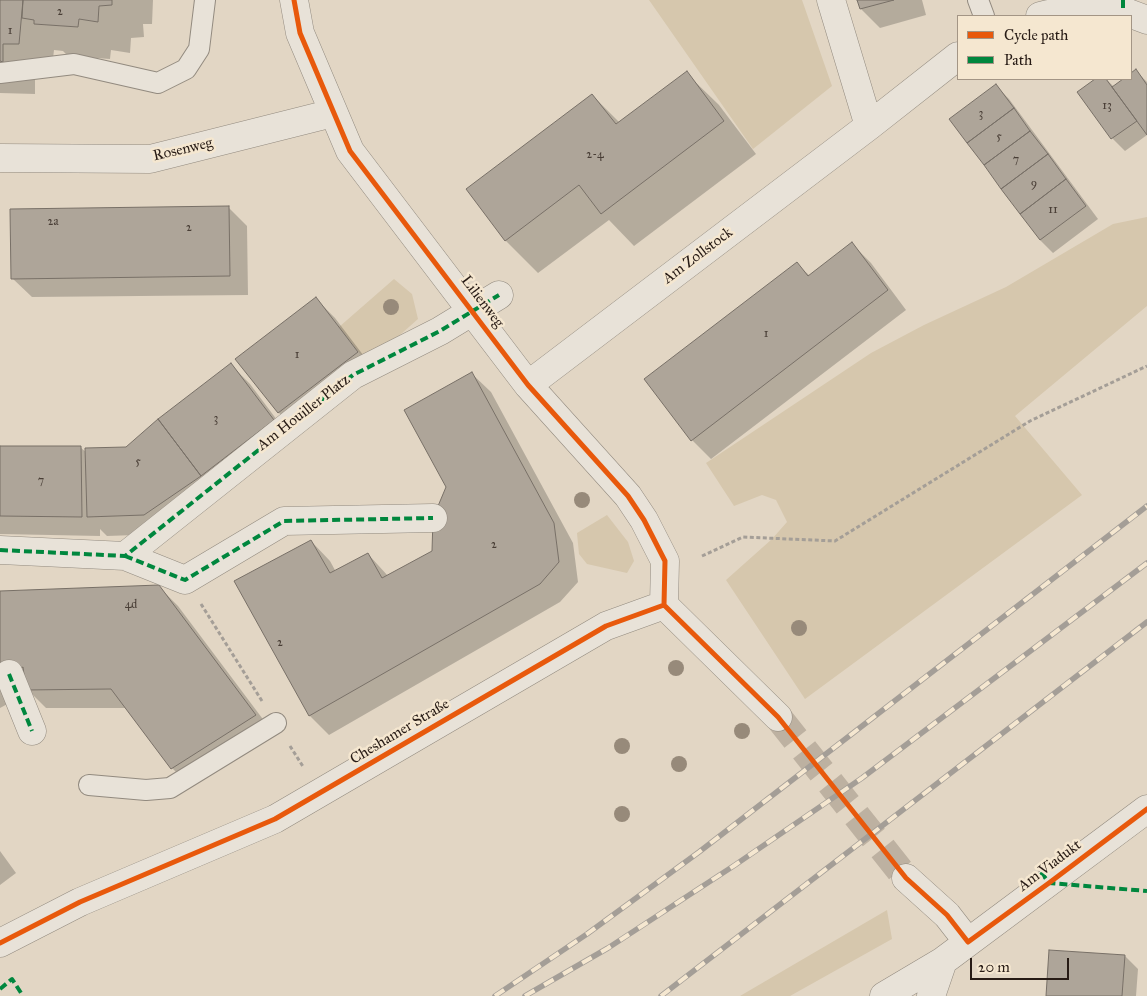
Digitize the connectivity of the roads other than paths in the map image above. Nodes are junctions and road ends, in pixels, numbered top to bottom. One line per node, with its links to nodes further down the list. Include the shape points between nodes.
1 (205, 0): 9 (lane, via 199,49 186,69 158,83 74,64)
2 (294, 0): 10 (street, Lilienweg, via 300,33)
3 (831, 0): 11 (street)
4 (978, 0): 6 (lane)
5 (1131, 10): 7 (street)
6 (984, 15)
7 (1044, 15)
8 (957, 57): 11 (street, Am Zollstock)
9 (0, 73)
10 (333, 113): 12 (street, Rosenweg, via 150,159); 14 (street, Lilienweg, via 350,151)
11 (869, 126): 15 (street, Am Zollstock)
12 (0, 158)
13 (499, 295): 14 (street, Am Houiller Platz)
14 (473, 311): 15 (street, Lilienweg); 18 (street, Am Houiller Platz, via 353,375)
15 (528, 385): 19 (street, Lilienweg, via 628,496 644,520 665,561)
16 (433, 518): 18 (street, via 284,521 185,580)
17 (0, 550): 18 (street)
18 (125, 556)
19 (664, 604): 21 (street); 28 (street, Cheshamer Straße, via 606,626 275,819 80,902)
20 (9, 674): 23 (street)
21 (778, 717)
22 (276, 723): 24 (lane, via 170,788 146,790)
23 (32, 731)
24 (89, 785)
25 (1147, 808): 27 (street, Am Viadukt)
26 (906, 878): 27 (street, via 947,915)
27 (968, 942): 29 (street, Am Viadukt)
28 (0, 943)
29 (943, 961): 30 (street, Am Viadukt); 31 (street)
30 (884, 996)
31 (931, 996)

